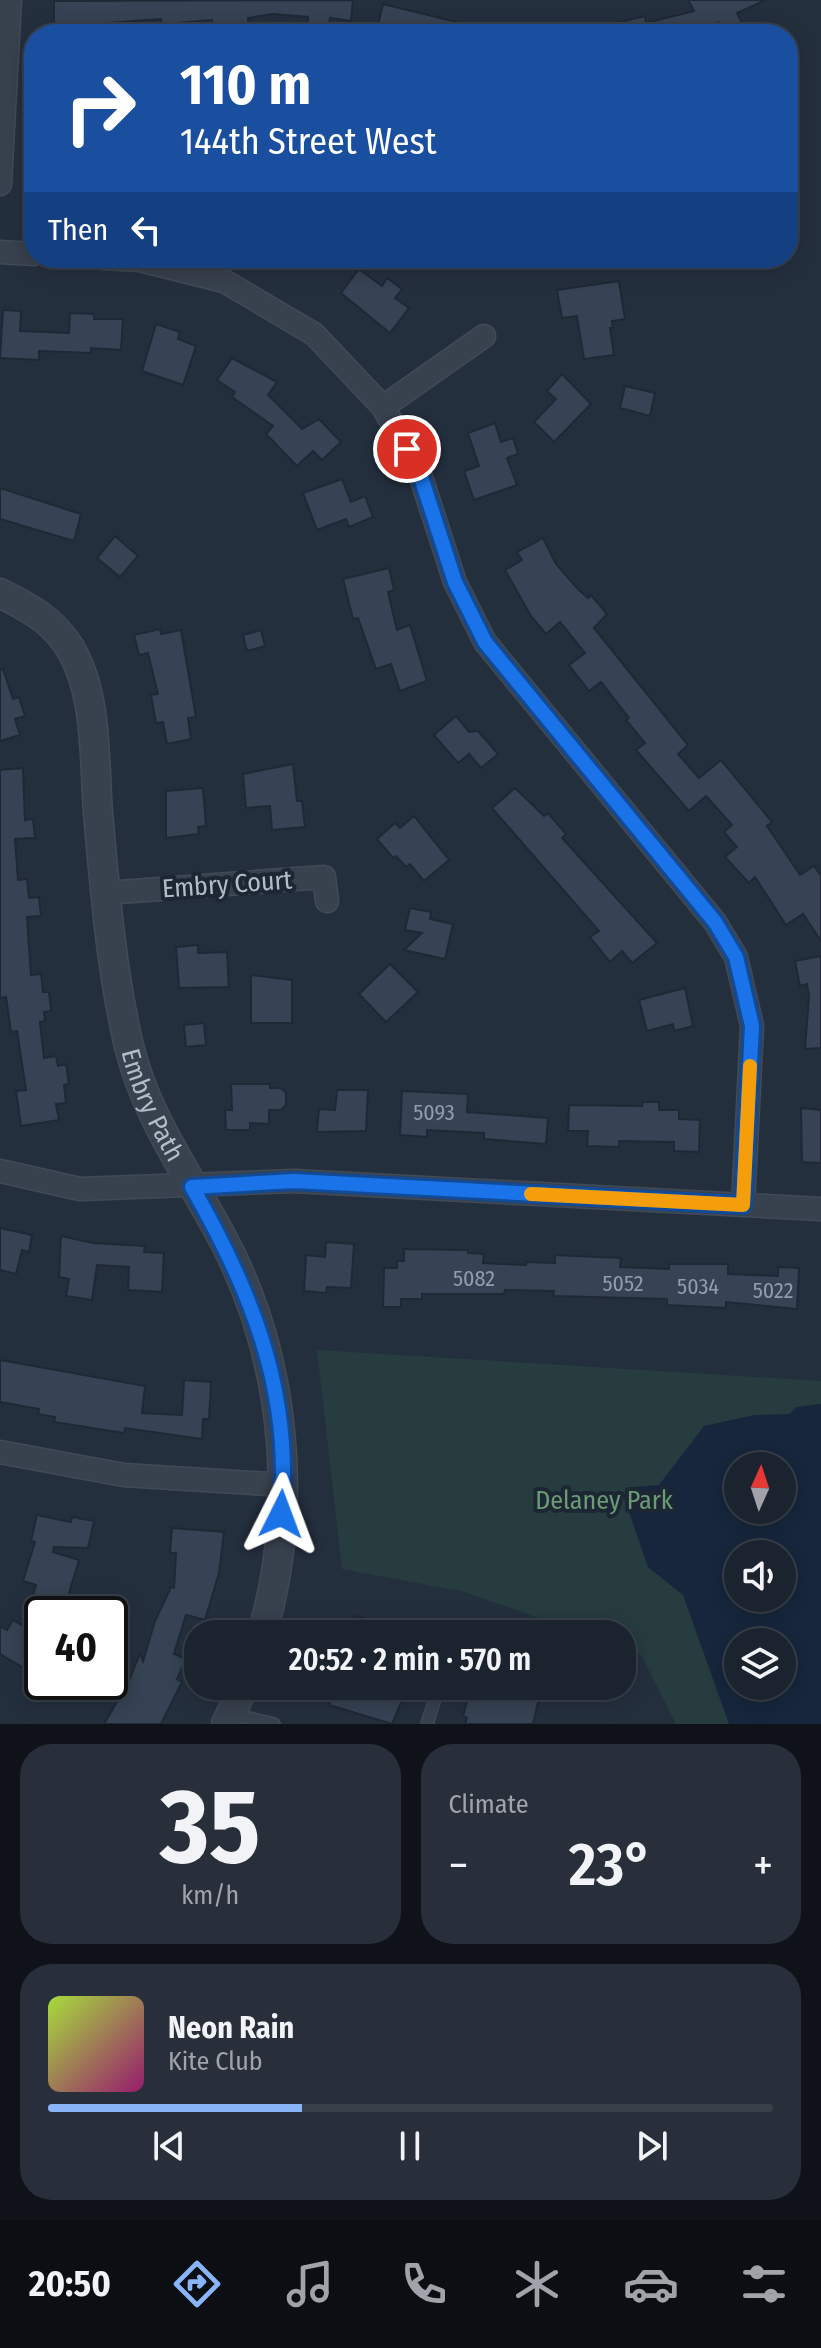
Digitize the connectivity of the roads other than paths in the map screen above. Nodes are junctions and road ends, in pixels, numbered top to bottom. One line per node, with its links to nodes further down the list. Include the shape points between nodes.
1 (10, 0): 2 (street)
2 (0, 184)
3 (0, 252): 4 (street)
4 (24, 253)
5 (172, 268): 7 (street, via 224,281 314,334)
6 (484, 336): 7 (street)
7 (383, 407): 13 (street, via 419,471 455,582 485,642 715,922 736,957 752,1026)
8 (0, 593): 9 (street, Embry Path, via 38,611 70,648 88,693)
9 (106, 893): 10 (street, Embry Court, via 324,877); 12 (street, Embry Path, via 130,1050 158,1128)
10 (327, 901)
11 (0, 1171): 12 (street, via 80,1189)
12 (192, 1187): 13 (street, via 294,1181); 16 (street, Embry Path, via 232,1257 259,1327 277,1399)
13 (743, 1205): 14 (street)
14 (821, 1209)
15 (1, 1458): 16 (street, via 124,1475)
16 (284, 1485): 17 (street, Embry Path)
17 (266, 1620)
18 (238, 1700): 20 (street)
19 (435, 1700): 22 (lane)
20 (229, 1719): 21 (lane)
21 (274, 1724)
22 (427, 1724)

